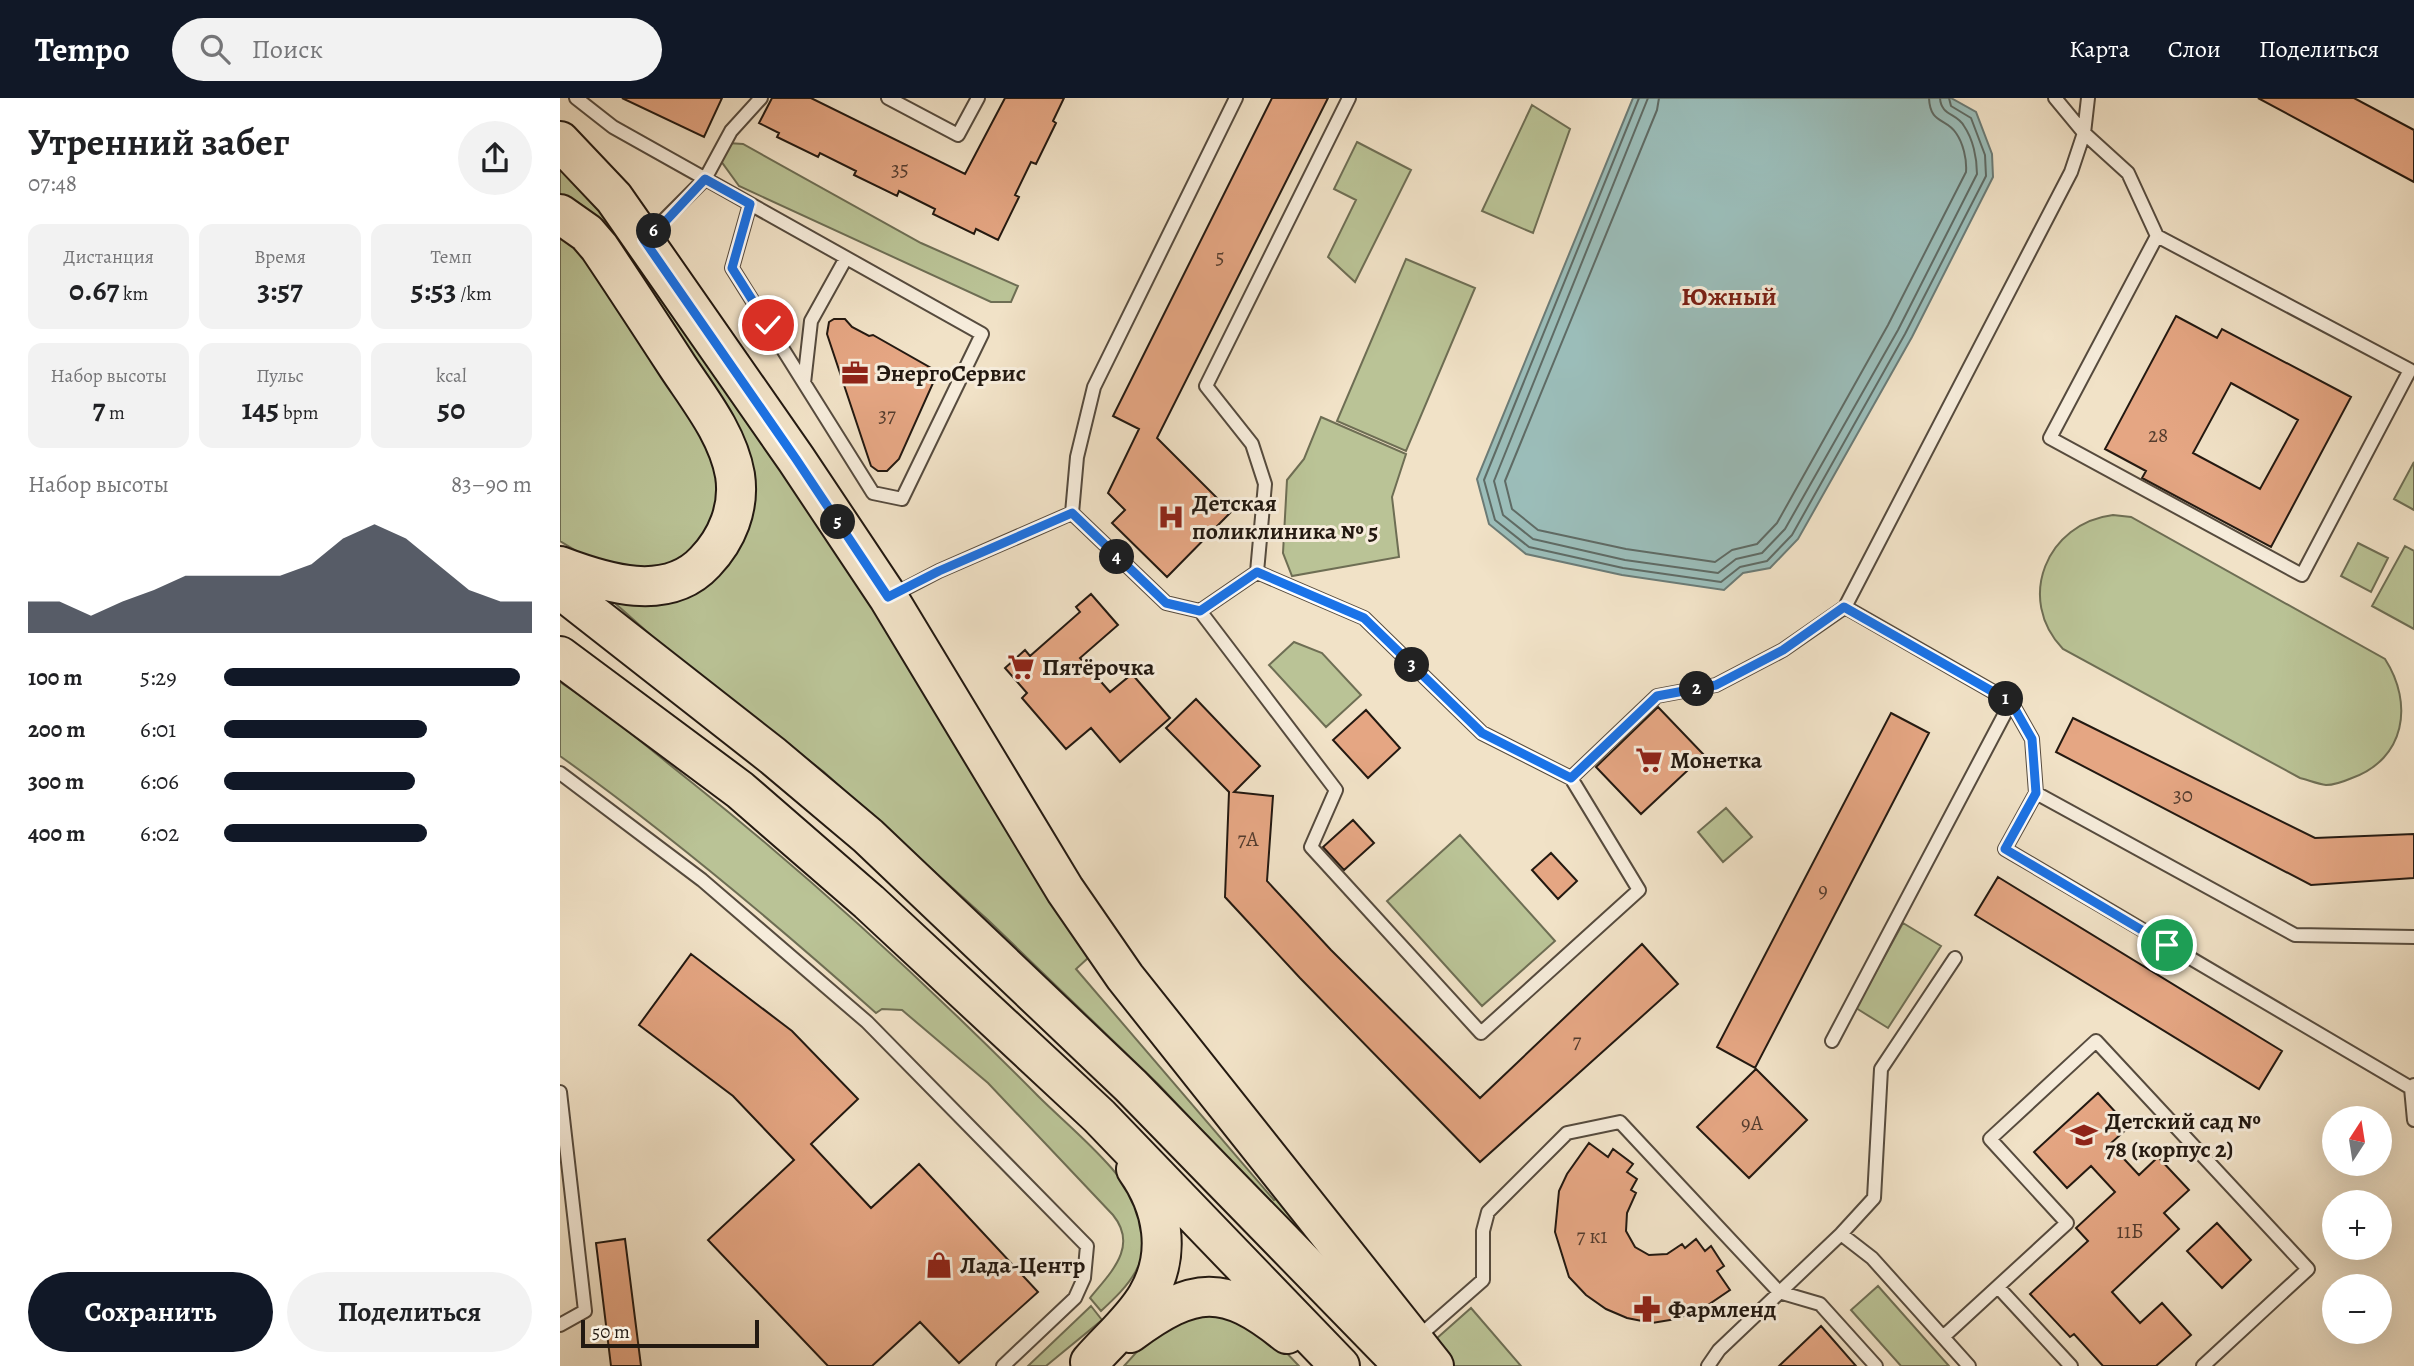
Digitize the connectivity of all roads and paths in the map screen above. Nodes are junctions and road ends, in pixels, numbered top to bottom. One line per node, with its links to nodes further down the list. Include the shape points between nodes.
1 (576, 98): 11 (lane, via 613,127)
2 (761, 98): 11 (lane, via 731,131)
3 (888, 98): 4 (lane, via 958,135)
4 (978, 98)
5 (1236, 98): 18 (lane, via 1094,387 1077,457)
6 (1349, 98): 20 (lane, via 1206,386 1252,444 1265,484)
7 (2055, 98): 9 (lane)
8 (2088, 98): 9 (lane)
9 (2084, 133): 14 (lane, via 2128,173); 23 (lane, via 2070,172)
10 (560, 141): 15 (main road, via 614,198)
11 (705, 179): 12 (lane); 15 (lane)
12 (750, 204): 16 (lane); 17 (lane, via 732,268)
13 (560, 214): 19 (main road, via 599,247 712,418 731,458 735,487 726,534 699,569 680,580 633,586)
14 (2157, 236): 14 (lane, via 2410,370 2302,575 2050,439)
15 (644, 240): 22 (main road)
16 (846, 258): 17 (lane, via 811,321); 17 (lane, via 982,334 902,499 873,493)
17 (804, 383)
18 (1072, 513): 22 (lane); 24 (lane, via 1166,603)
19 (560, 566)
20 (1257, 572): 24 (lane); 28 (lane, via 1364,618 1482,733)
21 (560, 589): 42 (main road, via 868,835)
22 (888, 597): 42 (main road, via 1065,890)
23 (1844, 607): 26 (lane); 28 (lane, via 1783,650 1716,685 1657,696)
24 (1200, 611): 28 (lane, via 1336,790 1311,848 1481,1034 1639,890)
25 (560, 656): 35 (main road, via 740,790)
26 (2011, 702): 29 (lane, via 2032,739); 32 (lane)
27 (560, 773): 44 (lane, via 702,880 867,1022 1087,1246 1084,1278 1076,1298)
28 (1571, 778)
29 (2036, 793): 30 (lane, via 2295,935); 33 (lane, via 2005,849)
30 (2414, 937)
31 (1955, 958): 37 (lane, via 1881,1069 1874,1198)
32 (1832, 1041)
33 (2413, 1087): 36 (lane)
34 (560, 1092): 40 (lane, via 584,1311)
35 (1099, 1115): 43 (main road, via 1146,1183 1160,1219 1162,1239 1161,1259 1146,1297); 46 (main road)
36 (2414, 1120)
37 (1841, 1234): 39 (lane); 41 (lane, via 1872,1258)
38 (1998, 1287): 41 (lane); 50 (lane); 51 (lane, via 2067,1223 1990,1139 2096,1041 2308,1269)
39 (1779, 1292): 42 (lane, via 1620,1122 1567,1133 1488,1212 1483,1231 1483,1280); 47 (lane); 48 (lane, via 1820,1304)
40 (560, 1325)
41 (1943, 1337): 49 (lane)
42 (1417, 1357)
43 (1088, 1364): 45 (main road, via 1158,1312 1183,1301 1220,1297 1255,1309)
44 (1003, 1366)
45 (1328, 1366)
46 (1340, 1366)
47 (1708, 1366)
48 (1876, 1366)
49 (1969, 1366)
50 (2071, 1366)
51 (2203, 1366)

